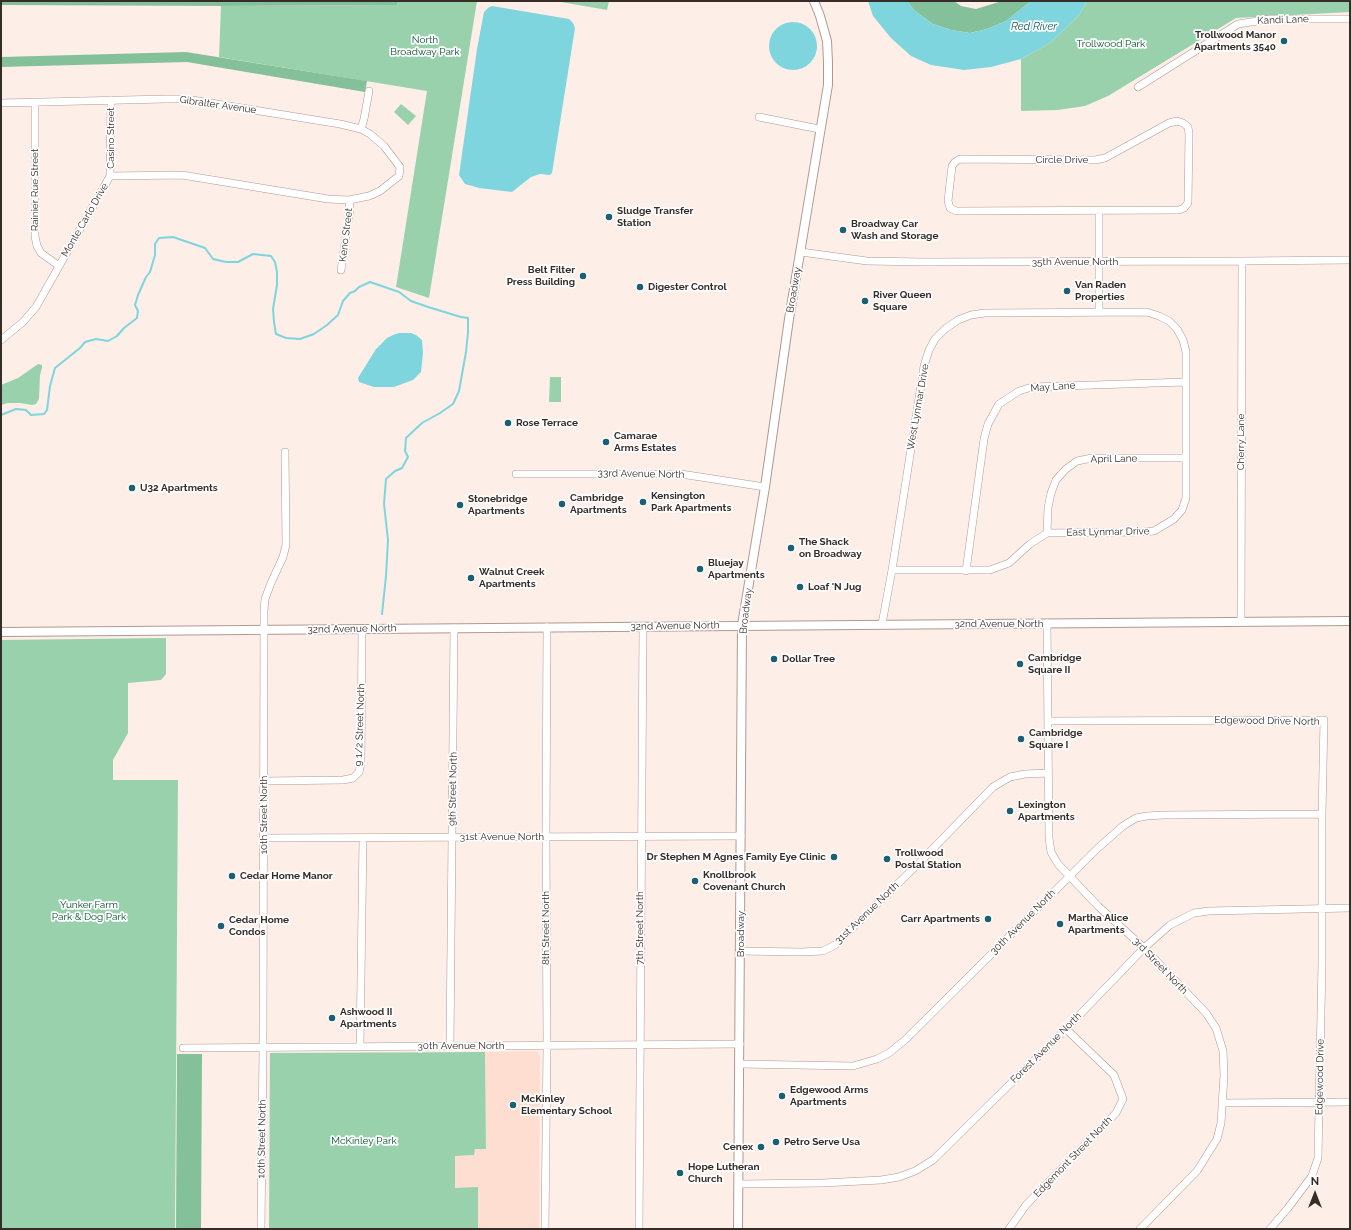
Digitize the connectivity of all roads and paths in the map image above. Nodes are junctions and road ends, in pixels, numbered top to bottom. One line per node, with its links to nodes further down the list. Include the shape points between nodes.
1 (814, 1): 10 (street, Broadway, via 827,41 828,62 828,85)
2 (1350, 19): 3 (street, Kandi Lane, via 1270,19 1238,24)
3 (1138, 87)
4 (369, 91): 9 (street)
5 (111, 100): 6 (street, Gibralter Avenue); 9 (street, Gibralter Avenue, via 186,99); 11 (street, Casino Street)
6 (35, 102): 7 (street, Gibralter Avenue); 18 (street, Rainier Rue Street, via 35,236 41,253)
7 (1, 103)
8 (759, 117): 10 (street)
9 (361, 129): 12 (street, Keno Street, via 378,140 391,154 400,167 399,176 380,191)
10 (819, 130): 14 (street, Broadway)
11 (110, 176): 12 (street, Monte Carlo Drive, via 182,175 328,199); 18 (street, Monte Carlo Drive)
12 (349, 200): 19 (street, Keno Street, via 350,210)
13 (1099, 211): 13 (street, Circle Drive, via 1184,208 1188,203 1188,127 1183,122 1169,123 1105,158 1095,160 960,159 952,166 948,201 950,208 956,211); 17 (street)
14 (801, 252): 17 (street, 35th Avenue North, via 867,261); 26 (street, Broadway)
15 (1350, 260): 16 (street, 35th Avenue North)
16 (1242, 261): 17 (street, 35th Avenue North); 31 (street, Cherry Lane)
17 (1099, 262): 20 (street)
18 (59, 266): 21 (street, Monte Carlo Drive, via 36,307)
19 (341, 270)
20 (1099, 312): 22 (street, East Lynmar Drive, via 1147,312 1169,321 1183,340 1186,352); 28 (street, West Lynmar Drive, via 971,315 944,328 935,339 924,366)
21 (1, 340)
22 (1186, 382): 24 (street, East Lynmar Drive); 29 (street, May Lane, via 1032,387 1019,391 999,404 988,424 984,439)
23 (285, 452): 39 (street, 10th Street North, via 286,545 265,599)
24 (1186, 458): 27 (street, April Lane, via 1092,458 1077,461 1056,480 1048,508); 27 (street, East Lynmar Drive, via 1186,498 1182,510 1174,519 1154,531)
25 (516, 474): 26 (street, 33rd Avenue North, via 681,474)
26 (764, 487): 34 (street, Broadway)
27 (1047, 533): 29 (street, via 1009,563 990,570)
28 (892, 570): 29 (street); 33 (street, West Lynmar Drive)
29 (966, 570)
30 (1350, 621): 31 (street, 32nd Avenue North)
31 (1241, 622): 32 (street, 32nd Avenue North)
32 (1047, 623): 33 (street, 32nd Avenue North); 41 (street, 3rd Street North)
33 (882, 624): 34 (street, 32nd Avenue North)
34 (742, 625): 35 (street, 32nd Avenue North); 45 (street, Broadway)
35 (643, 626): 36 (street, 32nd Avenue North); 47 (street, 7th Street North)
36 (547, 627): 37 (street, 32nd Avenue North); 46 (street, 8th Street North)
37 (454, 628): 38 (street, 32nd Avenue North); 50 (street, 9th Street North)
38 (362, 629): 39 (street, 32nd Avenue North); 43 (street, 9 1/2 Street North, via 359,772 353,778 343,780)
39 (264, 630): 40 (street, 32nd Avenue North); 43 (street, 10th Street North)
40 (1, 632)
41 (1048, 721): 42 (street, 3rd Street North); 44 (street, Edgewood Drive North, via 1324,720)
42 (1048, 773): 51 (street, 3rd Street North, via 1051,852); 55 (street, 31st Avenue North, via 1010,777 993,787 835,945 817,951)
43 (264, 781): 48 (street, 10th Street North)
44 (1322, 814): 51 (street, 30th Avenue North, via 1163,815 1136,818 1123,826); 52 (street, Edgewood Drive North)
45 (741, 836): 47 (street, 31st Avenue North); 55 (street, Broadway)
46 (546, 837): 47 (street, 31st Avenue North); 50 (street, 31st Avenue North); 60 (street, 8th Street North)
47 (641, 837): 58 (street, 7th Street North)
48 (264, 838): 49 (street, 31st Avenue North); 63 (street, 10th Street North)
49 (363, 838): 50 (street, 31st Avenue North); 61 (street)
50 (452, 838): 59 (street, 9th Street North)
51 (1069, 876): 54 (street, 3rd Street North); 64 (street, 30th Avenue North, via 889,1053 853,1066)
52 (1322, 908): 53 (street, Forest Avenue North); 54 (street, Forest Avenue North, via 1194,913 1170,925); 65 (street, Edgewood Drive)
53 (1350, 908)
54 (1144, 948): 56 (street, Forest Avenue North); 67 (street, 3rd Street North, via 1206,1013 1216,1028 1223,1051)
55 (740, 951): 57 (street, Broadway)
56 (1066, 1029): 68 (street, Forest Avenue North, via 934,1160 914,1171 882,1180); 73 (street, Edgemont Street North, via 1114,1075 1123,1099 1116,1113 1026,1205)
57 (740, 1044): 58 (street, 30th Avenue North); 64 (street, Broadway)
58 (640, 1045): 60 (street, 30th Avenue North); 71 (street, 7th Street North)
59 (450, 1046): 60 (street, 30th Avenue North); 61 (street, 30th Avenue North)
60 (547, 1046): 70 (street, 8th Street North)
61 (360, 1047): 63 (street, 30th Avenue North)
62 (183, 1048): 63 (street, 30th Avenue North)
63 (263, 1048): 69 (street, 10th Street North)
64 (740, 1064): 68 (street, Broadway)
65 (1320, 1102): 66 (street); 67 (street); 75 (street, Edgewood Drive, via 1318,1158 1312,1176)
66 (1350, 1102)
67 (1222, 1103): 74 (street, 3rd Street North, via 1217,1139 1197,1171)
68 (739, 1184): 72 (street, Broadway)
69 (261, 1229)
70 (545, 1229)
71 (639, 1229)
72 (738, 1229)
73 (1009, 1229)
74 (1140, 1229)
75 (1270, 1229)

